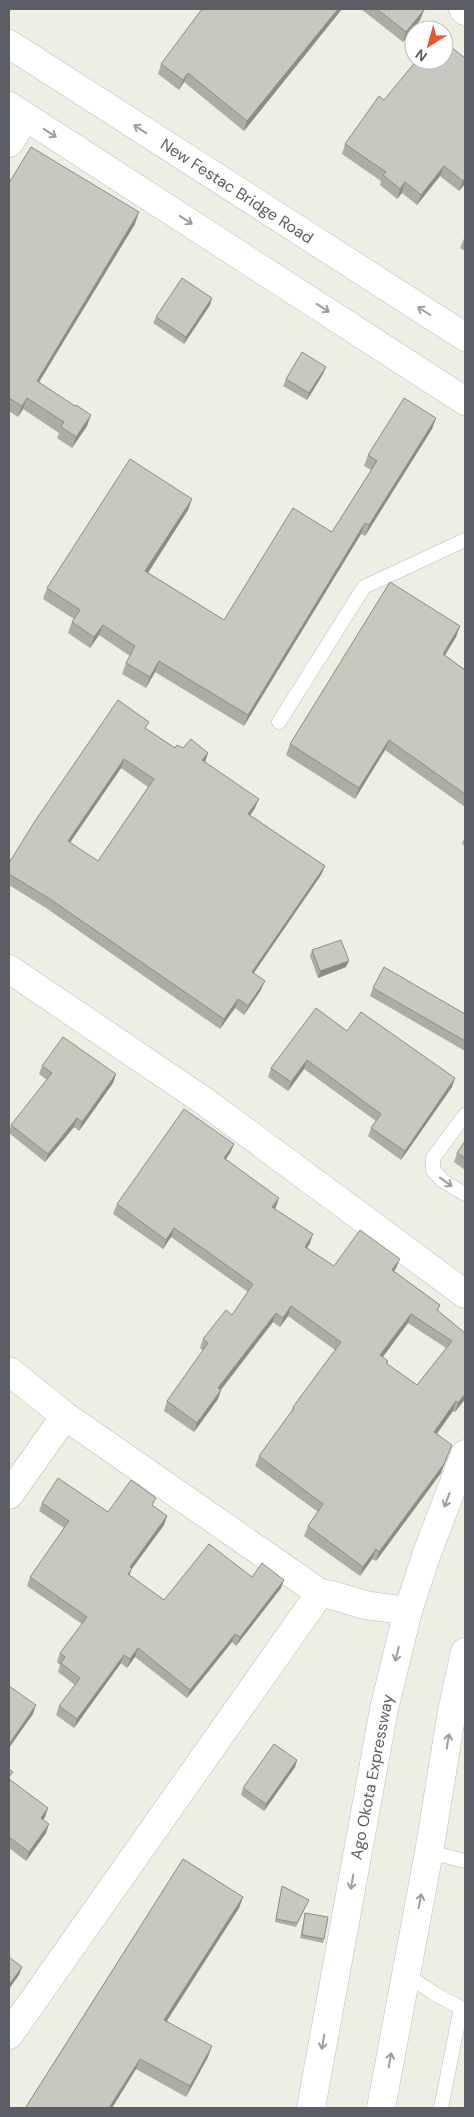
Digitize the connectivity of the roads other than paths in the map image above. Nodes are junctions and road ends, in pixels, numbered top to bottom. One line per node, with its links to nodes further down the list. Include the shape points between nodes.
1 (9, 44): 4 (main road, New Festac Bridge Road, one-way to 1)
2 (17, 112): 3 (main road); 5 (main road, one-way to 5)
3 (9, 143)
4 (465, 337)
5 (465, 401)
6 (465, 540): 7 (lane, via 364,587)
7 (279, 722)
8 (9, 969): 11 (main road, via 204,1102)
9 (465, 1115): 10 (lane, one-way to 10, via 432,1158 433,1170)
10 (465, 1194)
11 (465, 1294)
12 (9, 1370): 13 (main road)
13 (65, 1416): 15 (main road); 16 (main road)
14 (465, 1454): 17 (main road, Ago Okota Expressway, one-way to 17)
15 (9, 1495)
16 (320, 1593): 17 (main road, via 365,1605); 23 (main road)
17 (408, 1611): 24 (main road, Ago Okota Expressway, one-way to 24, via 384,1709)
18 (465, 1652): 19 (main road, one-way to 18)
19 (430, 1852): 20 (lane); 21 (main road, one-way to 19)
20 (465, 1861)
21 (406, 1974): 22 (lane); 25 (main road, one-way to 21)
22 (463, 2008): 26 (lane)
23 (9, 2035)
24 (312, 2108)
25 (381, 2108)
26 (441, 2108)

